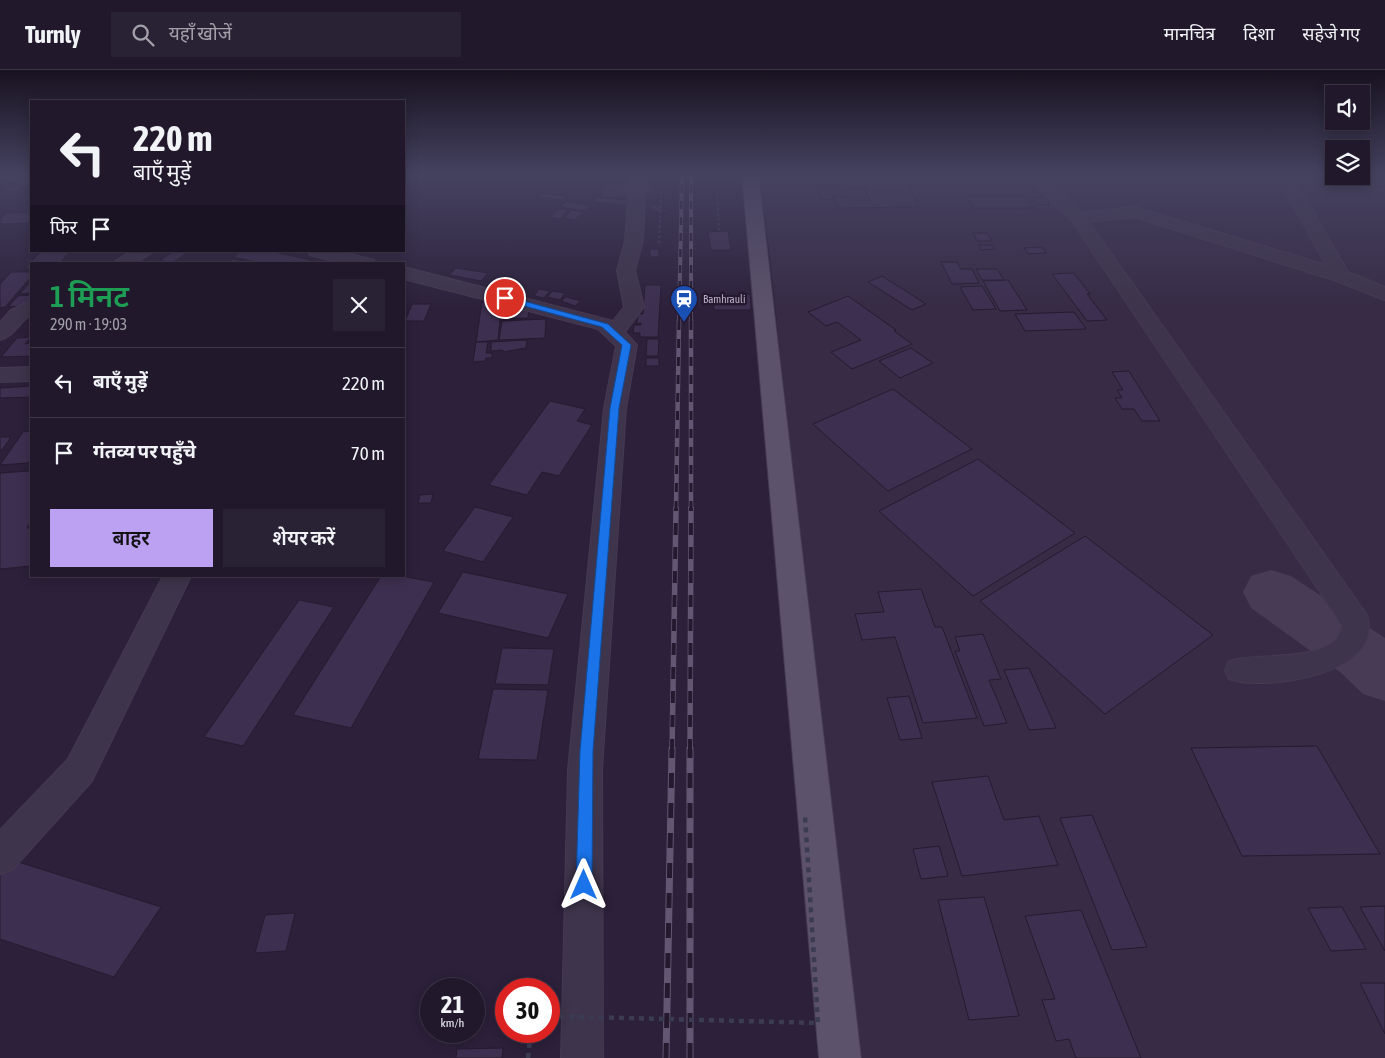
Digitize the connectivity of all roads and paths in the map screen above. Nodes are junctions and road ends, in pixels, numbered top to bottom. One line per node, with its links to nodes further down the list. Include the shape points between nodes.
1 (635, 219): 18 (street, via 634,241 626,270 634,307)
2 (660, 219): 9 (path)
3 (718, 219): 8 (path)
4 (755, 219): 30 (main road)
5 (1091, 219): 23 (street, via 1357,623 1359,633 1352,648 1334,658 1305,666)
6 (1158, 219): 15 (street)
7 (1309, 219): 15 (street)
8 (719, 233)
9 (659, 243)
10 (143, 252): 12 (street)
11 (324, 256): 13 (street)
12 (124, 262)
13 (356, 262)
14 (405, 273): 18 (street, via 605,325)
15 (1341, 276): 16 (street)
16 (1385, 294)
17 (30, 308): 19 (street, via 18,314)
18 (614, 333): 29 (street, via 627,345 615,408 585,770)
19 (0, 334)
20 (30, 374): 21 (street)
21 (0, 375)
22 (176, 577): 25 (street, via 80,770)
23 (1240, 670)
24 (805, 816): 26 (path, bridge, via 818,1023)
25 (0, 856)
26 (560, 1016)
27 (530, 1043): 28 (path)
28 (528, 1058)
29 (582, 1058)
30 (840, 1058)

